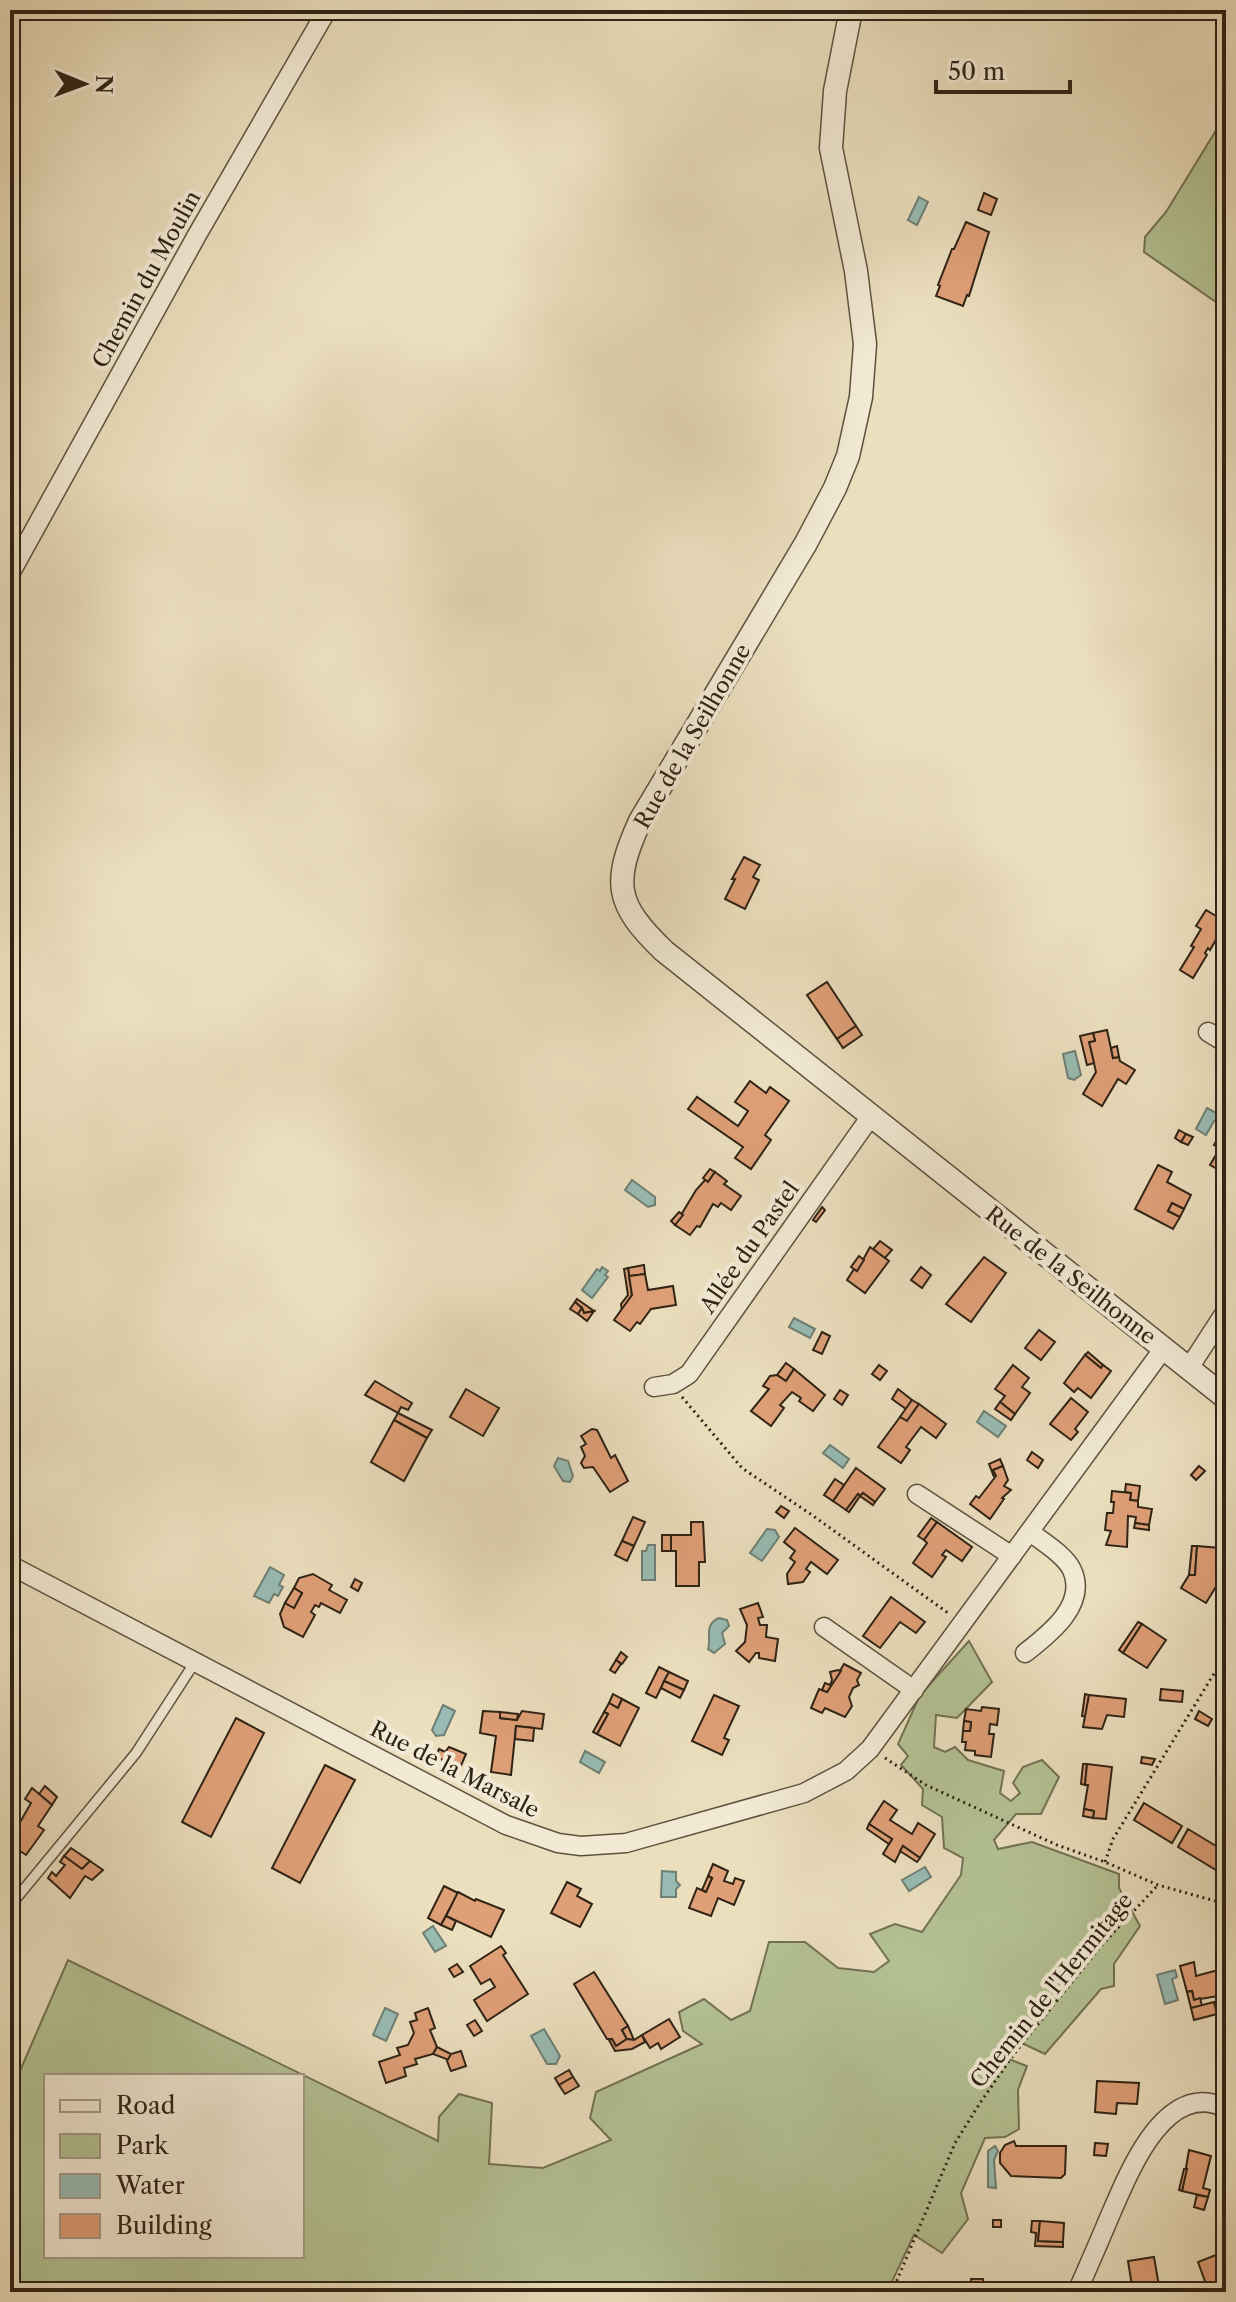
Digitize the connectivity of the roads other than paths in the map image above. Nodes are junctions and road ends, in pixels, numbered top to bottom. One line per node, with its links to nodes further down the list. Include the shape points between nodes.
1 (327, 10): 3 (street, Chemin du Moulin)
2 (851, 10): 6 (street, Rue de la Seilhonne, via 835,91 831,148 865,344 848,456 785,580 640,821 622,866 622,885 635,921 664,951)
3 (10, 574)
4 (1208, 1032): 5 (street)
5 (1226, 1043)
6 (871, 1116): 8 (street, Rue de la Seilhonne); 10 (street, Allée du Pastel, via 689,1374)
7 (1226, 1311): 9 (street)
8 (1164, 1348): 9 (street, Rue de la Seilhonne); 13 (street, Rue de la Marsale)
9 (1189, 1368): 11 (street, Rue de la Seilhonne)
10 (664, 1386)
11 (1226, 1398)
12 (917, 1494): 14 (street)
13 (1030, 1532): 14 (street, Rue de la Marsale); 17 (street, via 1072,1569 1075,1582 1067,1611)
14 (1012, 1556): 19 (street, Rue de la Marsale)
15 (10, 1565): 18 (street, Rue de la Marsale)
16 (824, 1627): 19 (street)
17 (1025, 1653)
18 (195, 1662): 19 (street, Rue de la Marsale, via 506,1825 581,1846 626,1843 804,1793 846,1771 870,1749); 20 (lane, via 136,1753)
19 (914, 1690)
20 (10, 1906)
21 (1226, 2108): 22 (street, via 1192,2103 1157,2129 1129,2171)
22 (1077, 2292)

